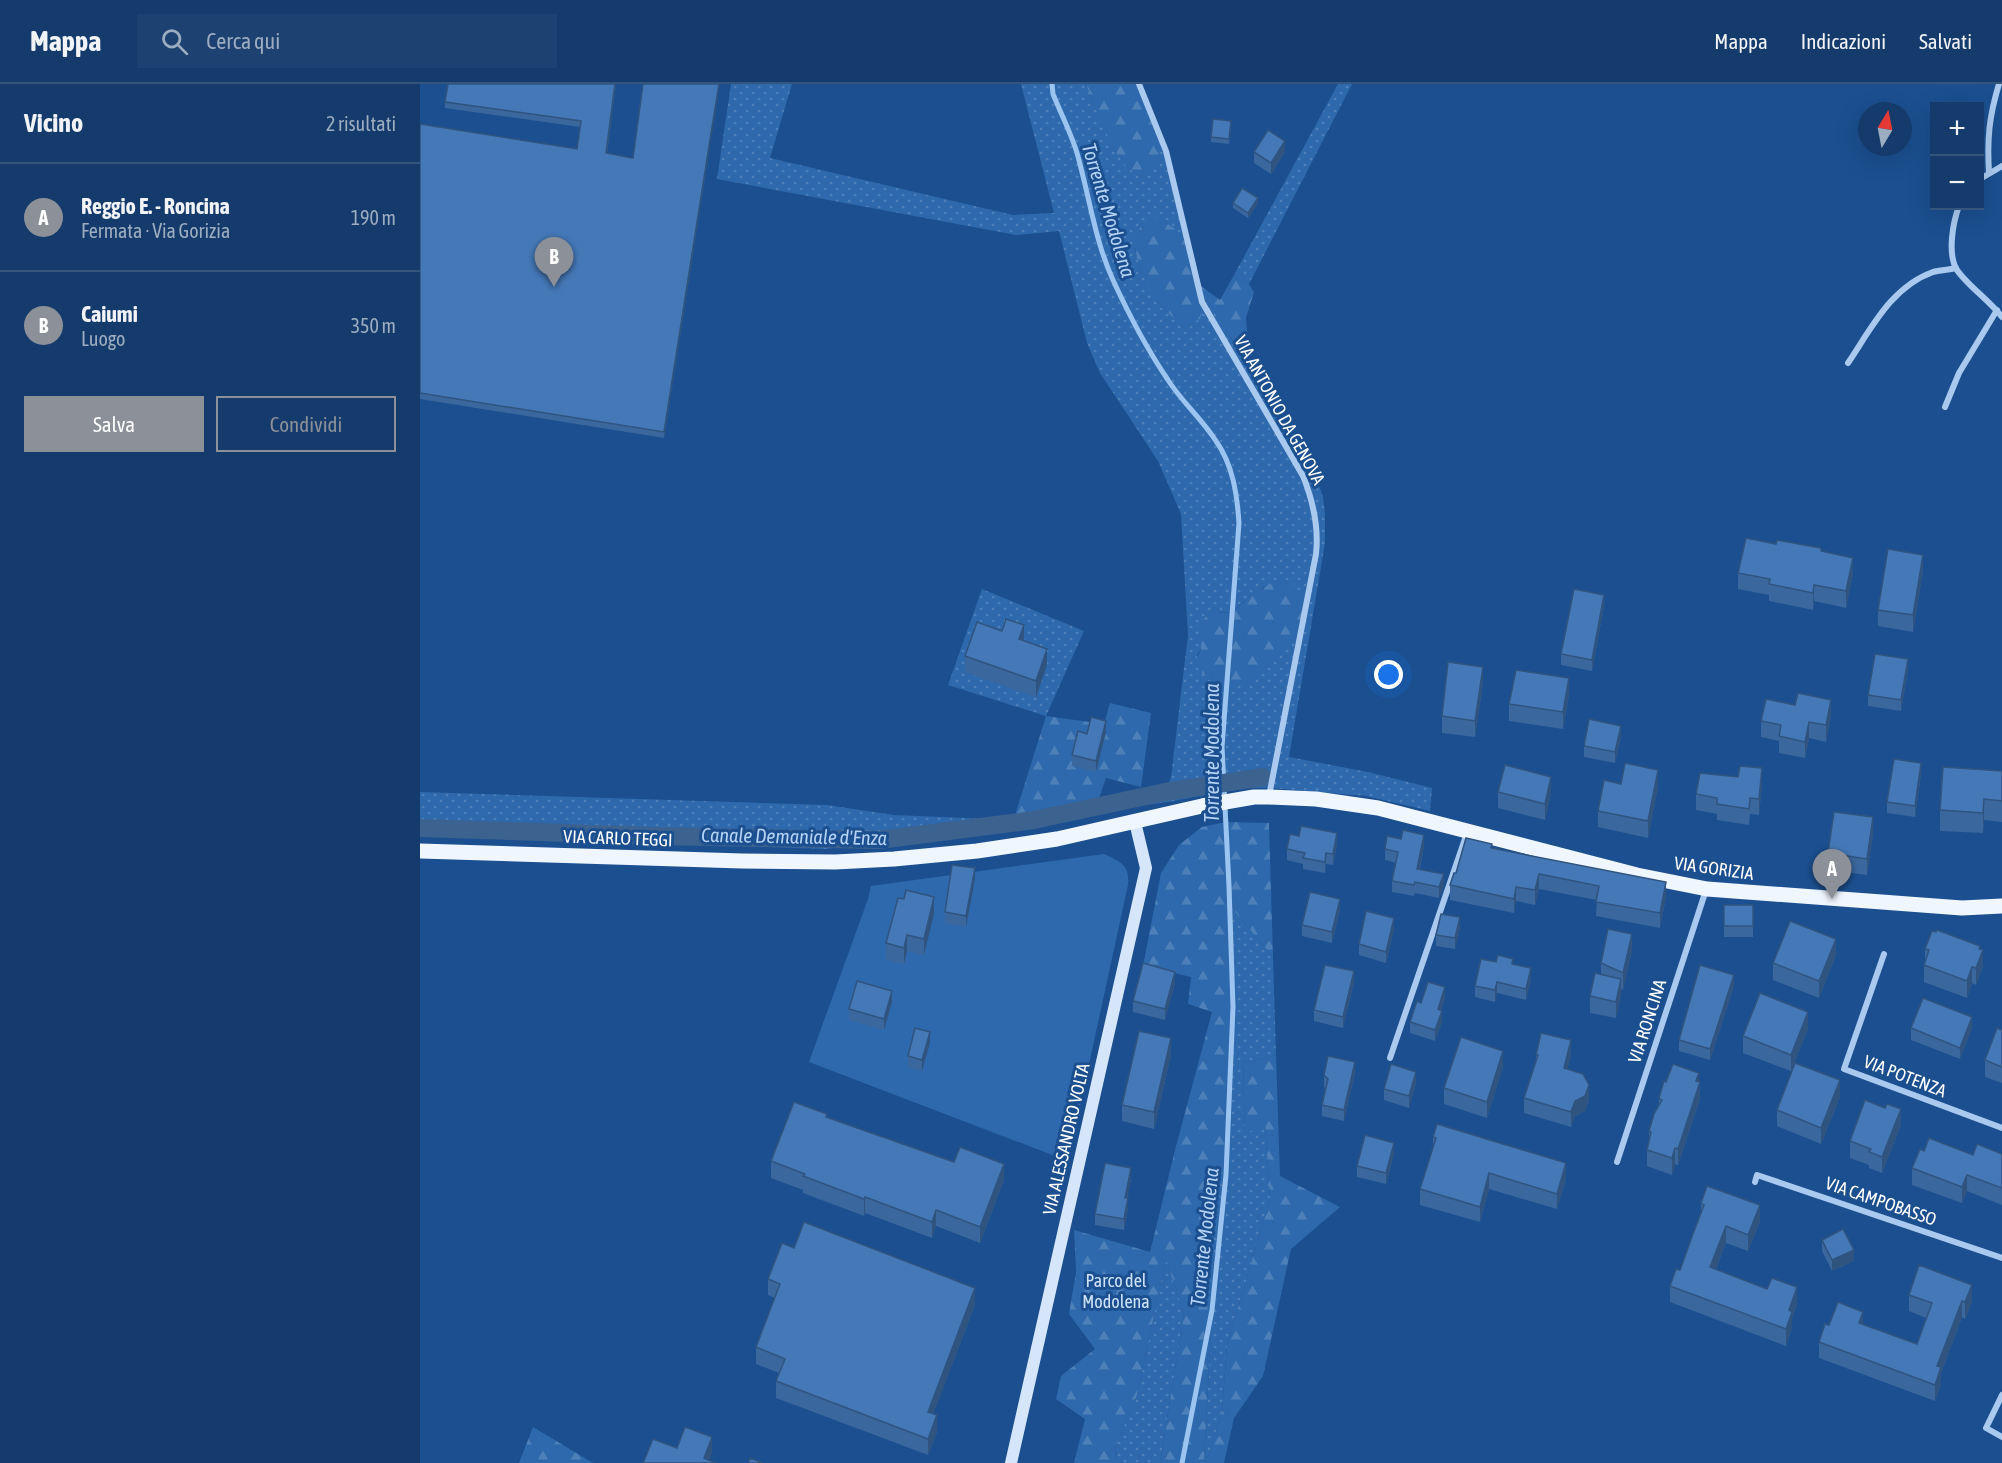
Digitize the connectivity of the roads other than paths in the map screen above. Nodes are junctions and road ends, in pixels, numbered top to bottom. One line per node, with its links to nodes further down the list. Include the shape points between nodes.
1 (1138, 84): 12 (street, VIA ANTONIO DA GENOVA, via 1166,151 1202,302 1303,476 1313,506 1316,554)
2 (1999, 84): 4 (street, via 1989,120)
3 (2002, 166): 4 (street)
4 (1989, 172): 5 (street)
5 (1984, 176)
6 (1957, 210): 7 (street, via 1952,246)
7 (1956, 268): 8 (street); 10 (street, via 1933,272 1910,284 1888,303)
8 (1996, 310): 9 (street); 11 (street, via 1959,373)
9 (2002, 317)
10 (1848, 363)
11 (1945, 407)
12 (1261, 797): 13 (main road, VIA GORIZIA); 14 (main road, VIA GORIZIA, via 1316,799 1378,808)
13 (1135, 822): 15 (main road, VIA CARLO TEGGI, via 977,852 847,861); 28 (street, VIA ALESSANDRO VOLTA, via 1146,868)
14 (1467, 832): 16 (main road, VIA GORIZIA); 21 (street)
15 (420, 851)
16 (1707, 889): 18 (main road, VIA GORIZIA); 23 (street, VIA RONCINA)
17 (2002, 906): 18 (main road)
18 (1962, 908): 19 (main road)
19 (2002, 915)
20 (1884, 954): 22 (street, VIA POTENZA, via 1844,1069)
21 (1390, 1058)
22 (2002, 1128)
23 (1617, 1162)
24 (1755, 1182): 25 (street, VIA CAMPOBASSO, via 1757,1175)
25 (2002, 1258)
26 (2002, 1395): 27 (street, via 1986,1428)
27 (2002, 1437)
28 (1011, 1463)

